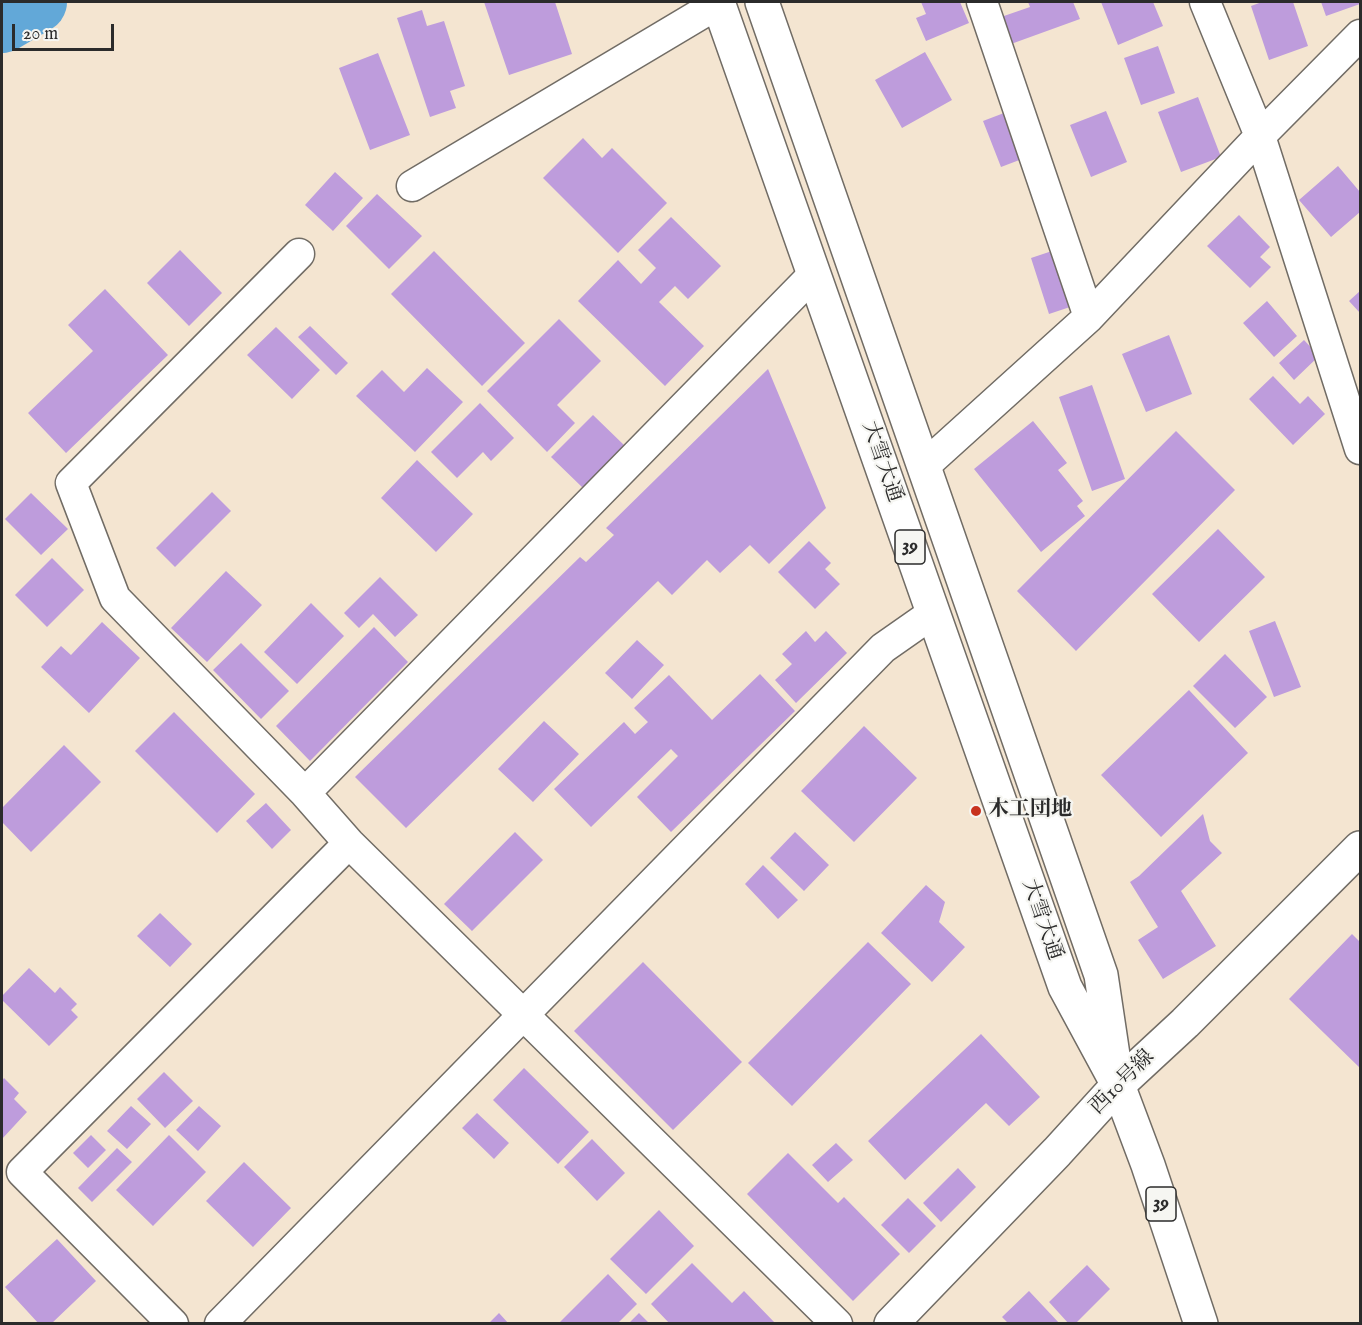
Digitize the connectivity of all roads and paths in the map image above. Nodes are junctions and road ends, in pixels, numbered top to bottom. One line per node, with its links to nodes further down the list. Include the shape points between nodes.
1 (718, 2): 7 (street); 9 (main road, 大雪大通 / 39)
2 (762, 2): 12 (main road, 大雪大通 / 39)
3 (982, 2): 10 (street)
4 (1205, 2): 6 (street)
5 (1360, 35): 6 (street)
6 (1260, 136): 10 (street); 11 (street)
7 (412, 186)
8 (299, 254): 14 (street, via 71,483 115,598)
9 (814, 274): 13 (main road, 大雪大通 / 39); 14 (street)
10 (1089, 316): 12 (street)
11 (1360, 449)
12 (923, 467): 18 (main road, 大雪大通 / 39, via 1101,975)
13 (933, 613): 17 (street, via 883,648); 18 (main road, 大雪大通 / 39, via 1065,987)
14 (304, 793): 15 (street)
15 (349, 843): 17 (street); 19 (street, via 22,1172)
16 (1360, 848): 18 (main road, 西10号線)
17 (523, 1015): 20 (street); 21 (street)
18 (1118, 1085): 22 (main road, 西10号線); 23 (main road, 大雪大通 / 39)
19 (173, 1323)
20 (220, 1323)
21 (837, 1323)
22 (891, 1323)
23 (1201, 1323)

